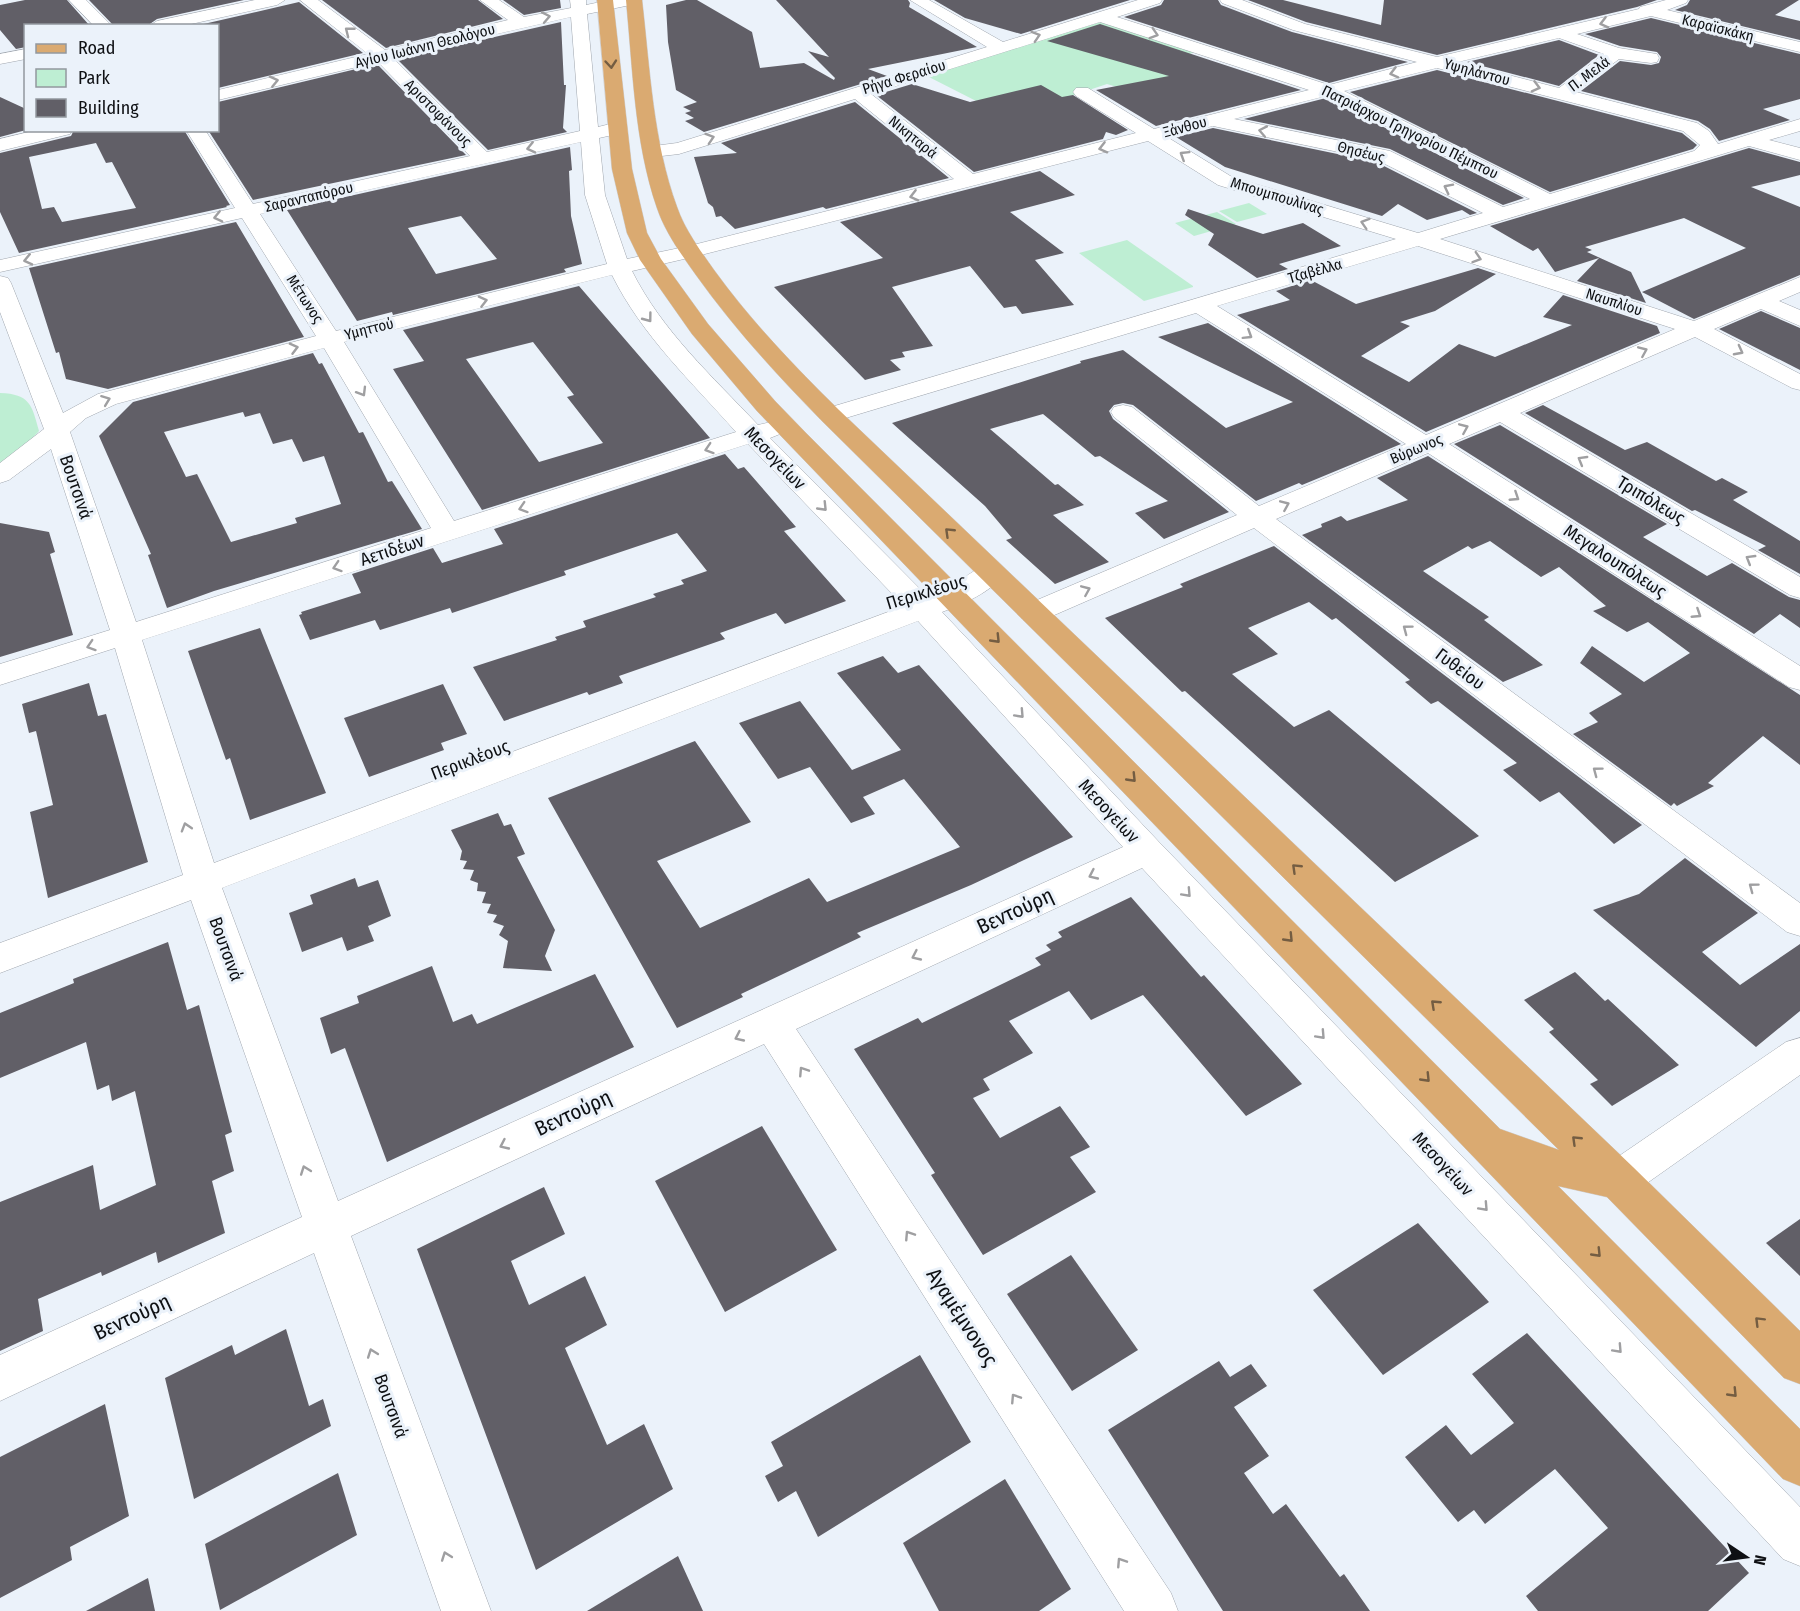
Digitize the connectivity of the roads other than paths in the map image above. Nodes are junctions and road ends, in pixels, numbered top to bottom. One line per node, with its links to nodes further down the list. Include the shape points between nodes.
1 (77, 0): 16 (street)
2 (277, 0): 17 (street)
3 (308, 0): 23 (street, Αριστοφάνους, one-way to 3)
4 (488, 0): 15 (street)
5 (634, 0): 11 (street, Αγίου Ιωάννη Θεολόγου); 41 (main road)
6 (918, 0): 19 (street)
7 (1154, 0): 14 (street, Ρήγα Φεραίου)
8 (1228, 0): 26 (street, Υψηλάντου, via 1299,27)
9 (1680, 0): 13 (street, Ξάνθου)
10 (1611, 2): 13 (street, Καραϊσκάκη)
11 (605, 3): 12 (street, Αγίου Ιωάννη Θεολόγου); 34 (main road, Μεσογείων, one-way to 34)
12 (579, 5): 15 (street, Αγίου Ιωάννη Θεολόγου, one-way to 12); 37 (street, Μεσογείων)
13 (1651, 11): 18 (street, Ξάνθου, one-way to 18); 20 (street, Καραϊσκάκη)
14 (1098, 16): 19 (street, Ρήγα Φεραίου, one-way to 14); 27 (street, Πατριάρχου Γρηγορίου Πέμπτου, one-way to 27)
15 (521, 22): 23 (street, Αγίου Ιωάννη Θεολόγου)
16 (102, 24)
17 (166, 24)
18 (1560, 33): 21 (street, Π. Μελά); 26 (street, Ξάνθου)
19 (1000, 47): 28 (street, Ρήγα Φεραίου)
20 (1800, 47)
21 (1616, 53): 24 (street, Π. Μελά); 30 (street, Π. Μελά)
22 (24, 54): 25 (street)
23 (382, 56): 31 (street, Αγίου Ιωάννη Θεολόγου, one-way to 23); 44 (street, Αριστοφάνους)
24 (1651, 58)
25 (0, 59)
26 (1439, 62): 27 (street, Ξάνθου, one-way to 27); 30 (street, Υψηλάντου, one-way to 30)
27 (1328, 90): 32 (street, Ξάνθου); 46 (street, Πατριάρχου Γρηγορίου Πέμπτου)
28 (857, 92): 41 (street, Ρήγα Φεραίου, one-way to 28, via 679,148); 45 (street, Νικηταρά)
29 (1082, 92): 38 (street, Μπουμπουλίνας)
30 (1563, 94): 42 (street, Υψηλάντου, via 1690,127 1710,146)
31 (219, 95)
32 (1211, 120): 38 (street, Ξάνθου); 48 (street, Θησέως, one-way to 32, via 1383,155)
33 (1800, 125): 39 (street, Τζαβέλλα)
34 (617, 129): 37 (street, Σαρανταπόρου); 51 (main road, Μεσογείων, via 636,228)
35 (55, 132): 40 (street)
36 (196, 132): 47 (street, Μέτωνος)
37 (588, 135): 44 (street, Σαρανταπόρου, one-way to 44); 53 (street, Μεσογείων, via 595,195)
38 (1152, 135): 45 (street, Ξάνθου, one-way to 45); 49 (street, Μπουμπουλίνας, one-way to 38, via 1225,181)
39 (1751, 141): 42 (street, Τζαβέλλα); 43 (street)
40 (0, 145)
41 (653, 151): 50 (main road, via 667,209)
42 (1701, 154): 46 (street, Τζαβέλλα)
43 (1800, 154)
44 (483, 158): 47 (street, Σαρανταπόρου)
45 (970, 182): 50 (street, Ξάνθου, one-way to 50)
46 (1547, 200): 48 (street, Τζαβέλλα)
47 (248, 211): 52 (street, Σαρανταπόρου, one-way to 52); 60 (street, Μέτωνος)
48 (1500, 214): 49 (street, Τζαβέλλα)
49 (1421, 240): 57 (street, Τζαβέλλα); 59 (street, Ναυπλίου, one-way to 59)
50 (690, 252): 51 (street, Υμηττού); 64 (main road, via 733,312)
51 (651, 260): 53 (street, Υμηττού); 65 (main road, Μεσογείων, via 700,329)
52 (0, 266)
53 (619, 267): 60 (street, Υμηττού, one-way to 53); 67 (street, Μεσογείων, one-way to 67, via 636,301 663,337)
54 (0, 283): 66 (street, Βουτσινά)
55 (1800, 284): 56 (street, Βύρωνος)
56 (1762, 300): 58 (street); 59 (street, Βύρωνος)
57 (1199, 304): 64 (street, Τζαβέλλα); 68 (street, Μεγαλουπόλεως, one-way to 68)
58 (1800, 319)
59 (1696, 328): 61 (street, Ναυπλίου, one-way to 61); 63 (street, Βύρωνος, one-way to 59)
60 (330, 339): 66 (street, Υμηττού, one-way to 60, via 77,413 107,399); 71 (street, Μέτωνος, one-way to 71)
61 (1800, 383)
62 (1124, 412): 70 (street, Γυθείου)
63 (1501, 412): 68 (street, Βύρωνος, one-way to 63); 73 (street, Τριπόλεως, one-way to 63)
64 (830, 415): 65 (main road, via 811,419); 72 (main road, one-way to 64)
65 (775, 416): 67 (street, Αετιδέων); 74 (main road, Μεσογείων)
66 (57, 430): 69 (street, Υμηττού); 77 (street, Βουτσινά)
67 (753, 435): 71 (street, Αετιδέων, one-way to 71); 75 (street, Μεσογείων, one-way to 75)
68 (1427, 444): 70 (street, Βύρωνος, one-way to 68); 79 (street, Μεγαλουπόλεως, one-way to 79)
69 (0, 475)
70 (1256, 517): 76 (street, Βύρωνος, one-way to 70); 82 (street, Γυθείου, one-way to 70)
71 (447, 532): 77 (street, Αετιδέων, one-way to 77)
72 (991, 573): 74 (street, Περικλέους); 76 (main road)
73 (1800, 589)
74 (948, 590): 75 (street, Περικλέους); 87 (main road, Μεσογείων, one-way to 87)
75 (916, 602): 80 (street, Μεσογείων, one-way to 80); 81 (street, Περικλέους)
76 (1033, 613): 88 (main road, one-way to 76)
77 (126, 635): 78 (street, Αετιδέων, one-way to 78); 81 (street, Βουτσινά, one-way to 77)
78 (0, 675)
79 (1800, 680)
80 (1147, 851): 85 (street, Βεντούρη, one-way to 85); 93 (street, Μεσογείων, one-way to 93)
81 (199, 872): 83 (street, Περικλέους); 84 (street, Περικλέους); 89 (street, Βουτσινά, one-way to 81)
82 (1800, 922)
83 (0, 936)
84 (0, 958)
85 (771, 1022): 89 (street, Βεντούρη, one-way to 89); 95 (street, Αγαμέμνονος, one-way to 85)
86 (1800, 1054): 88 (street)
87 (1482, 1135): 88 (main road, via 1540,1164); 92 (main road, Μεσογείων, one-way to 92)
88 (1618, 1180): 90 (main road, one-way to 88)
89 (326, 1227): 91 (street, Βεντούρη); 94 (street, Βουτσινά, one-way to 89)
90 (1800, 1362)
91 (0, 1378)
92 (1800, 1462)
93 (1800, 1542)
94 (466, 1611)
95 (1152, 1611)

